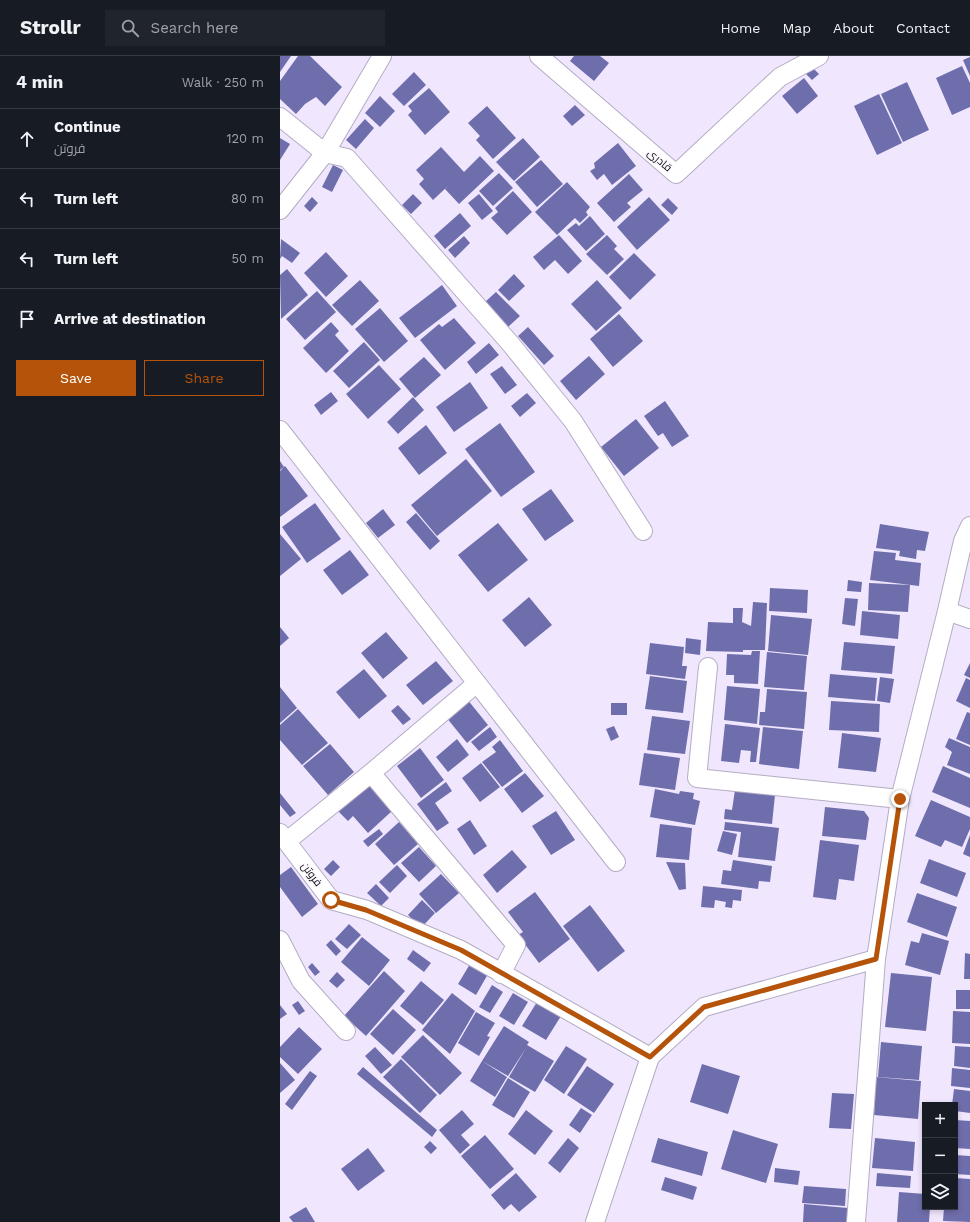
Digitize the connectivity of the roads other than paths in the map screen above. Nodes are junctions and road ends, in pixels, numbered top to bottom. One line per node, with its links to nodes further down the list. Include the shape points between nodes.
1 (382, 56): 5 (street)
2 (539, 56): 3 (street, قادری, via 676,174 780,77)
3 (819, 56)
4 (280, 117): 5 (street)
5 (325, 153): 6 (street); 9 (street, via 347,158 509,342 573,420)
6 (280, 210)
7 (280, 430): 13 (street)
8 (970, 526): 10 (street, via 963,541)
9 (643, 531)
10 (947, 611): 11 (street); 15 (street)
11 (970, 619)
12 (708, 667): 15 (street, via 697,778)
13 (477, 683): 14 (street); 17 (street)
14 (371, 773): 16 (street); 20 (street, via 516,945)
15 (900, 799): 19 (street)
16 (283, 837): 20 (street, فروتن, via 331,900 366,910 461,950)
17 (616, 862)
18 (280, 940): 21 (street, via 301,981)
19 (876, 959): 22 (street, via 704,1007); 24 (street)
20 (501, 974): 22 (street, فروتن)
21 (346, 1031)
22 (650, 1057): 23 (street)
23 (595, 1222)
24 (856, 1222)

